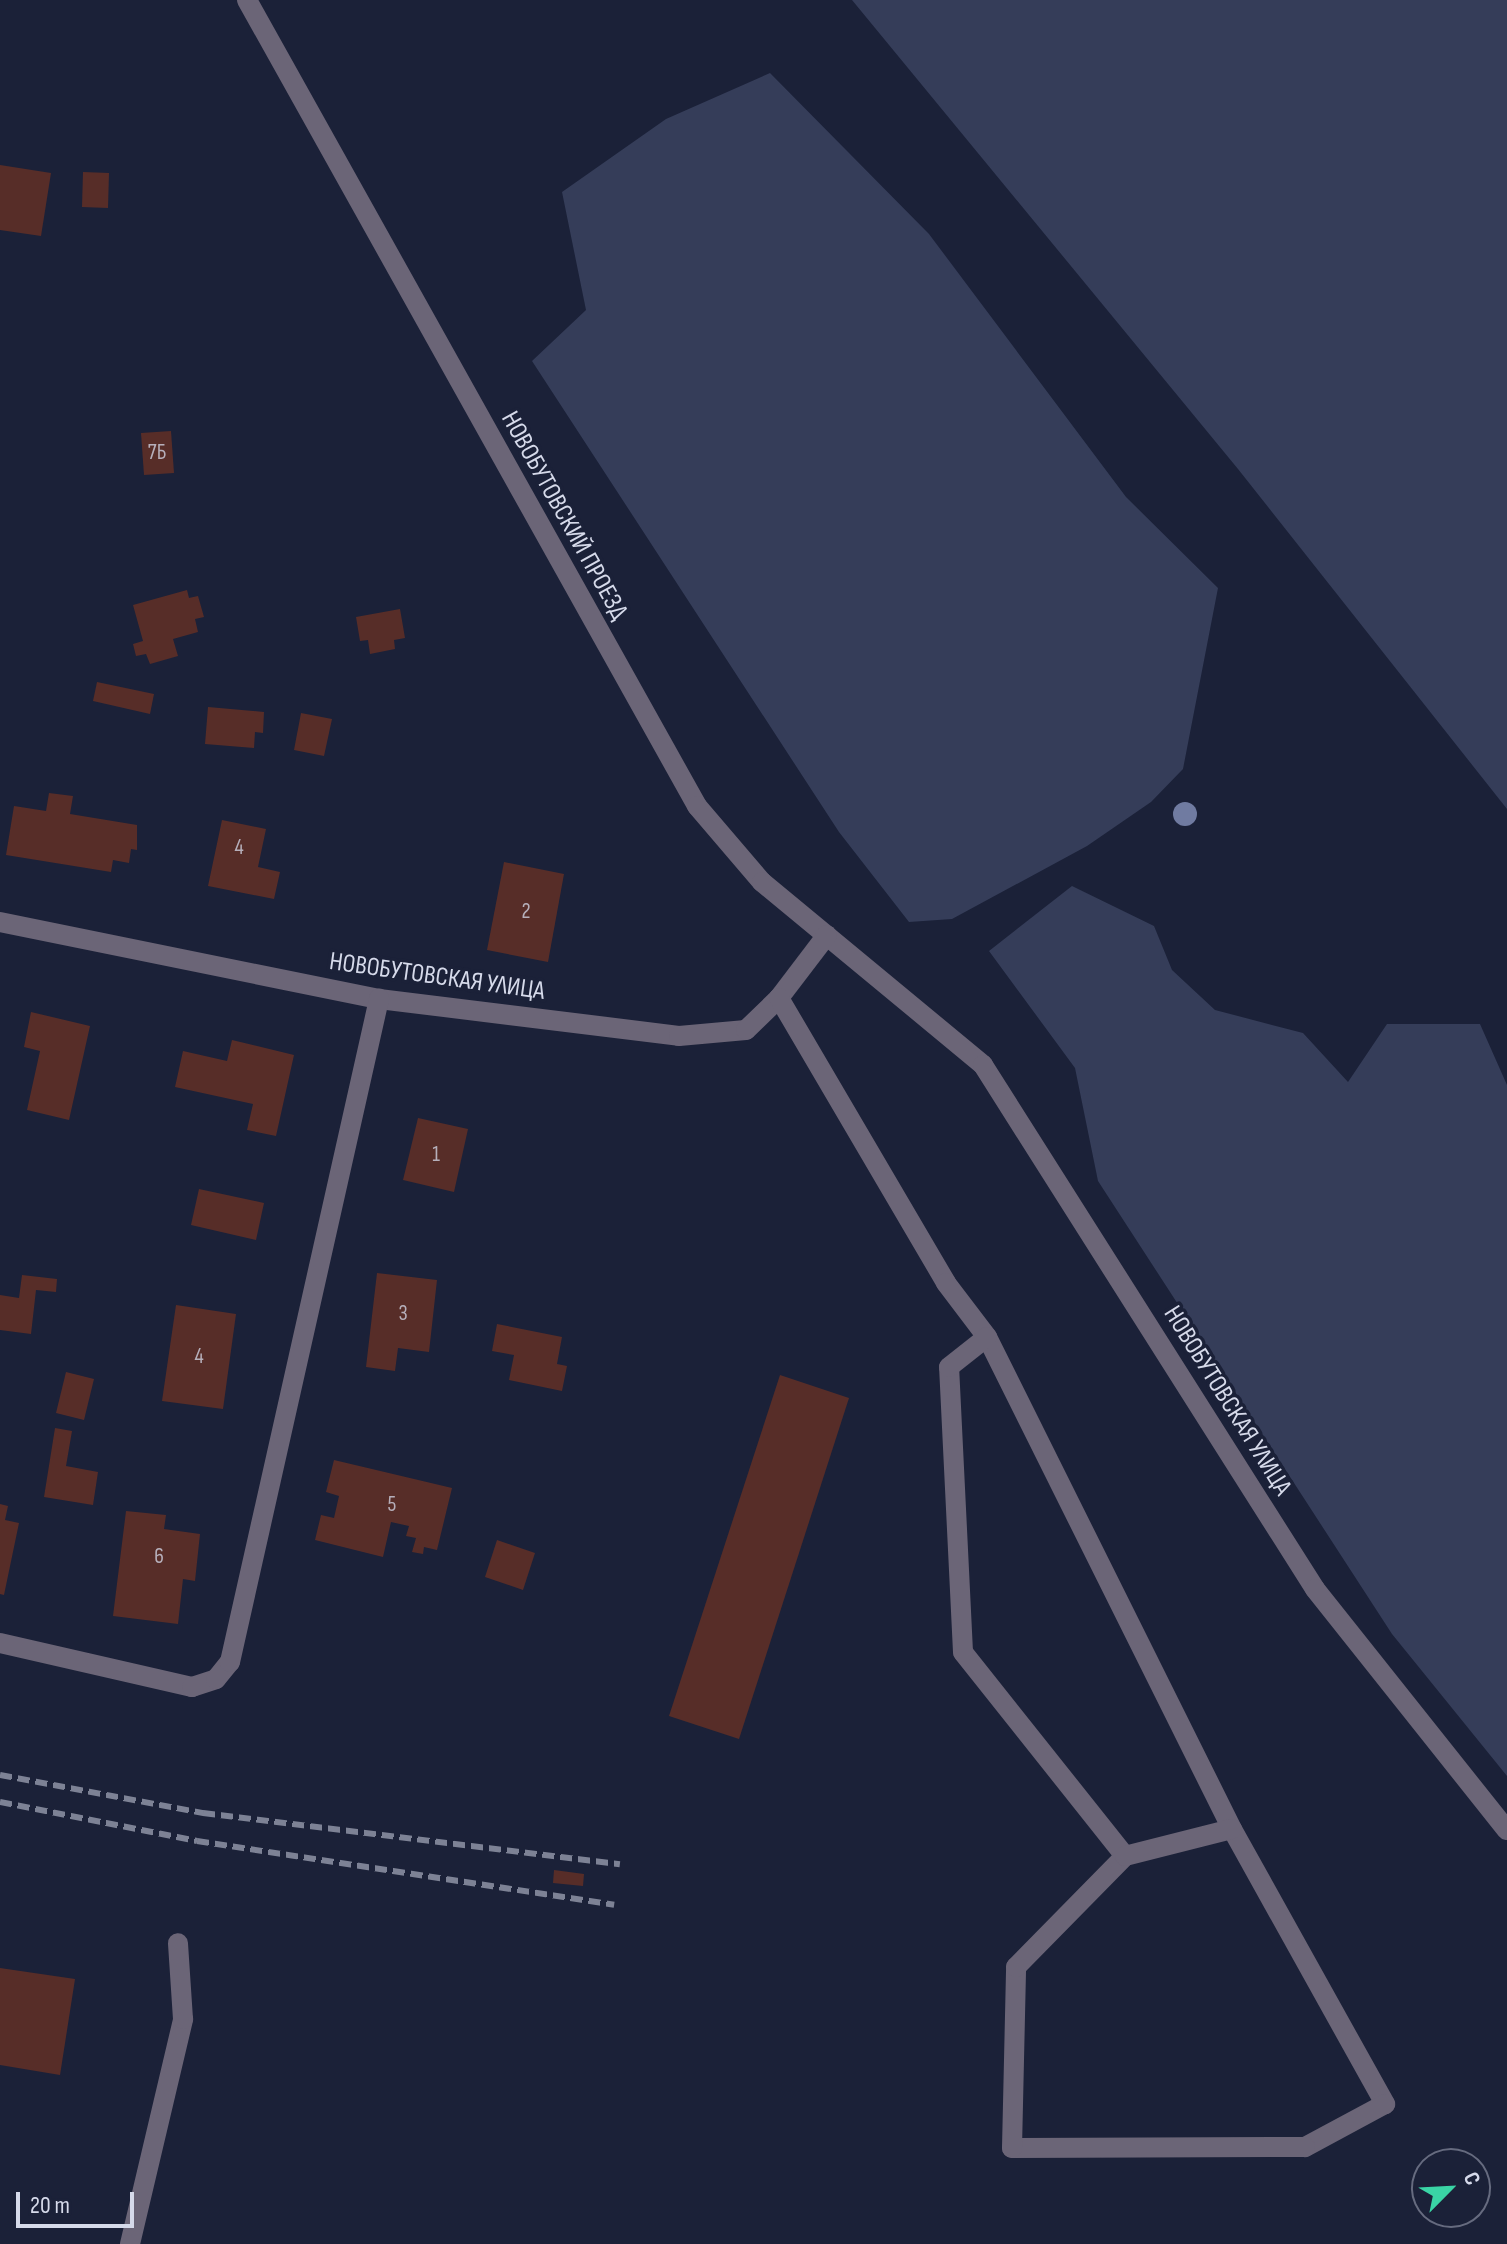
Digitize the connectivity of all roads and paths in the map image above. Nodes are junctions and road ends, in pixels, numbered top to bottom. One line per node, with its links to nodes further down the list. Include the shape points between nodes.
1 (247, 0): 3 (street, НОВОБУТОВСКИЙ ПРОЕЗД, via 697,806 762,882)
2 (0, 922): 5 (street, НОВОБУТОВСКАЯ УЛИЦА)
3 (827, 935): 4 (street, НОВОБУТОВСКАЯ УЛИЦА); 6 (street, НОВОБУТОВСКИЙ ПРОЕЗД)
4 (779, 998): 5 (street, НОВОБУТОВСКАЯ УЛИЦА, via 746,1030 679,1036); 7 (street, via 946,1283)
5 (379, 999): 8 (street, via 230,1662 216,1679 192,1687)
6 (907, 999): 10 (street, НОВОБУТОВСКАЯ УЛИЦА, via 983,1065 1315,1589)
7 (987, 1337): 9 (street); 11 (street, via 949,1367 963,1652)
8 (0, 1643)
9 (1232, 1829): 11 (street); 11 (street, via 1385,2104 1305,2147 1012,2148 1016,1967)
10 (1507, 1830)
11 (1125, 1856)
12 (178, 1943): 13 (street, via 183,2019)
13 (130, 2244)

